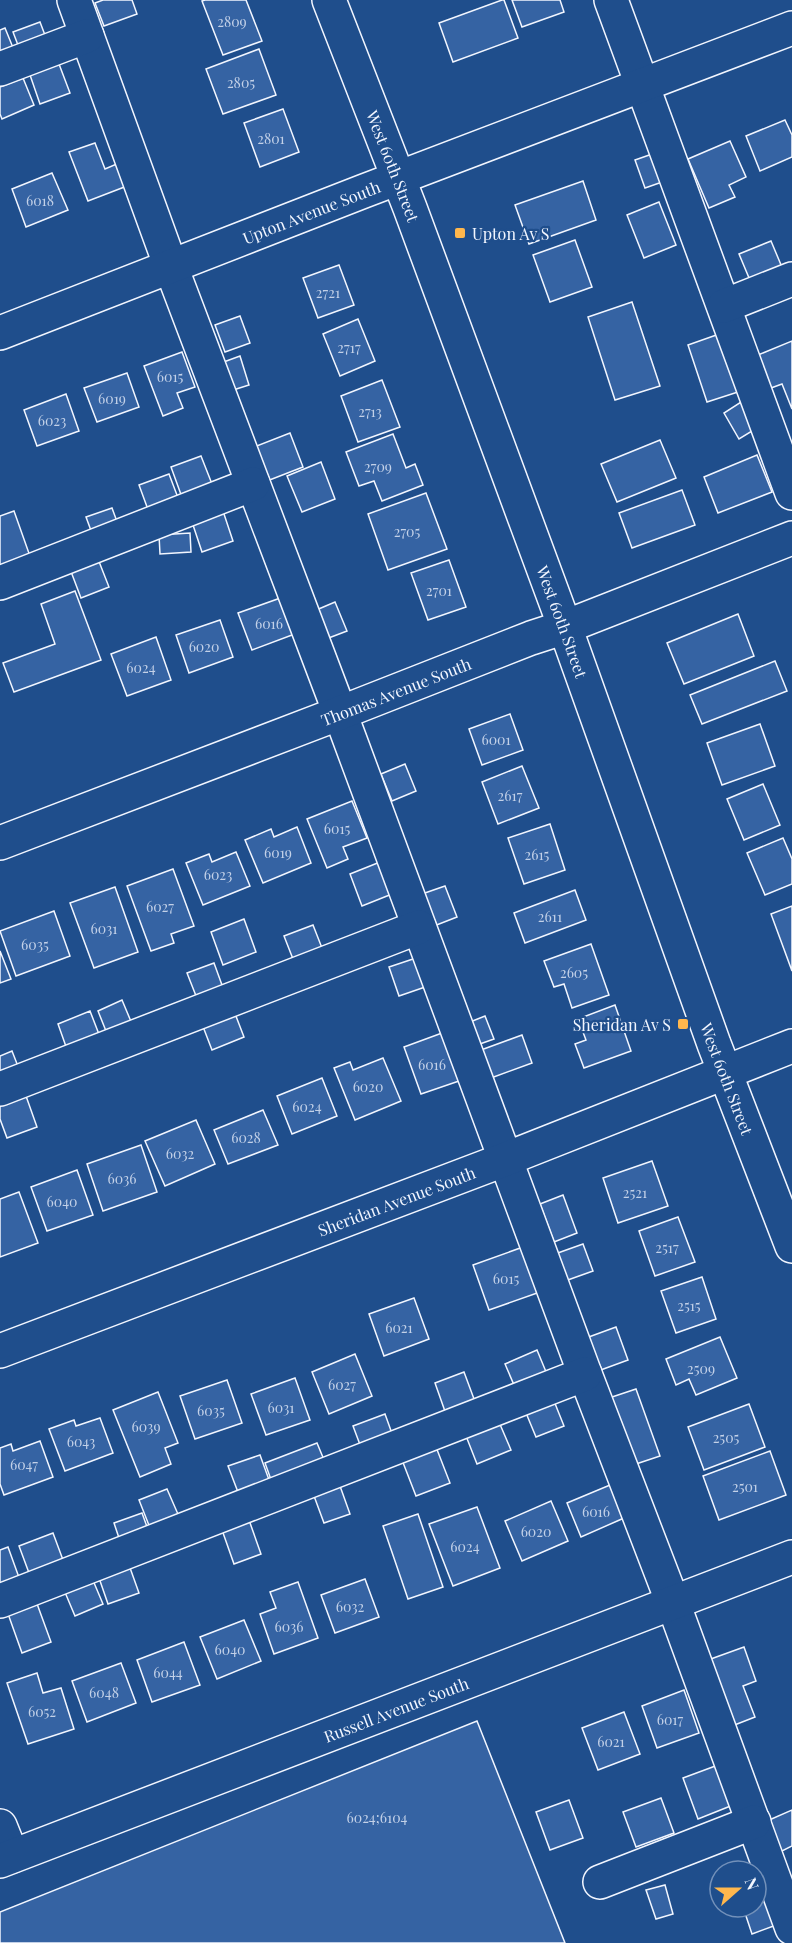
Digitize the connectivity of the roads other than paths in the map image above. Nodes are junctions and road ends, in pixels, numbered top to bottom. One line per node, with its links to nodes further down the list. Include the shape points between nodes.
1 (74, 0): 5 (street)
2 (329, 0): 8 (street, West 60th Street)
3 (611, 0): 7 (street)
4 (792, 28): 7 (street, Upton Avenue South)
5 (87, 36): 6 (street); 9 (street)
6 (0, 69)
7 (643, 84): 8 (street, Upton Avenue South); 11 (street)
8 (398, 178): 9 (street, Upton Avenue South); 17 (street, West 60th Street)
9 (171, 267): 12 (street, Upton Avenue South); 13 (street)
10 (792, 279): 11 (street)
11 (724, 306): 14 (street)
12 (0, 333)
13 (253, 484): 16 (street); 18 (street)
14 (792, 493)
15 (792, 538): 17 (street, Thomas Avenue South)
16 (0, 583)
17 (565, 627): 18 (street, Thomas Avenue South); 22 (street, West 60th Street)
18 (340, 713): 19 (street, Thomas Avenue South); 20 (street)
19 (0, 843)
20 (419, 927): 23 (street); 24 (street)
21 (792, 1046): 22 (street, Sheridan Avenue South)
22 (725, 1071): 24 (street, Sheridan Avenue South); 25 (street, West 60th Street)
23 (0, 1089)
24 (506, 1159): 26 (street, Sheridan Avenue South); 27 (street)
25 (792, 1245)
26 (0, 1351)
27 (585, 1374): 29 (street); 30 (street)
28 (792, 1557): 30 (street, Russell Avenue South)
29 (0, 1601)
30 (673, 1603): 31 (street); 33 (street, Russell Avenue South)
31 (754, 1822): 34 (street); 35 (street)
32 (0, 1826): 33 (street)
33 (6, 1859)
34 (600, 1882)
35 (792, 1928)

